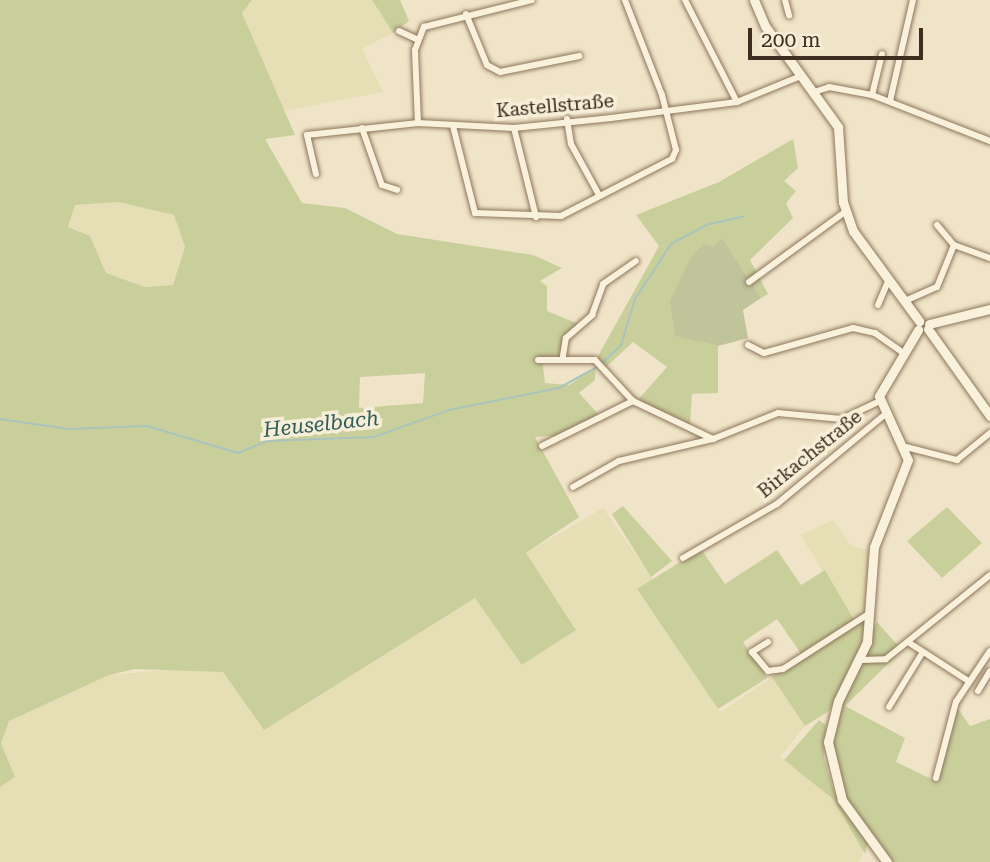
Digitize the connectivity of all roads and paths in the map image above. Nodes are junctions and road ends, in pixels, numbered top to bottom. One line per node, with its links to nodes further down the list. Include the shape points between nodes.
1 (532, 0): 7 (street)
2 (625, 0): 19 (street)
3 (685, 0): 18 (street)
4 (754, 0): 14 (main road)
5 (785, 0): 9 (street)
6 (913, 0): 17 (street)
7 (521, 1): 8 (street)
8 (466, 14): 11 (street, via 430,22); 13 (street, via 487,65 500,72)
9 (789, 15)
10 (399, 31): 11 (street)
11 (416, 39): 21 (street)
12 (882, 54): 16 (street)
13 (579, 56)
14 (801, 76): 15 (main road); 18 (street, Kastellstraße)
15 (814, 92): 16 (street, via 829,87); 29 (main road, via 842,138)
16 (872, 95): 17 (street)
17 (890, 101): 25 (street)
18 (737, 102): 19 (street, Kastellstraße)
19 (666, 110): 20 (street, Kastellstraße); 28 (street, via 676,150 672,159)
20 (567, 119): 24 (street, Kastellstraße); 28 (street, via 571,144)
21 (418, 123): 22 (street, Kastellstraße); 23 (street, Kastellstraße)
22 (453, 126): 24 (street, Kastellstraße); 30 (street, via 475,213)
23 (362, 128): 26 (street, Kastellstraße, via 307,135); 27 (street, via 382,185)
24 (514, 128): 30 (street)
25 (990, 141)
26 (316, 174)
27 (397, 190)
28 (599, 195): 30 (street, via 561,216)
29 (845, 212): 35 (main road); 36 (street)
30 (536, 217)
31 (937, 225): 32 (street)
32 (954, 245): 33 (street); 37 (street, via 937,287)
33 (990, 258)
34 (636, 261): 43 (street, via 603,284 592,315 566,338)
35 (889, 279): 37 (main road); 38 (street)
36 (749, 282)
37 (905, 301): 40 (main road)
38 (878, 305)
39 (990, 309): 40 (main road)
40 (923, 326): 42 (main road); 48 (main road)
41 (748, 345): 42 (street, via 764,353 853,327 875,333)
42 (902, 352): 46 (main road)
43 (563, 356): 44 (street); 45 (street, via 594,360)
44 (538, 360)
45 (633, 401): 50 (street); 51 (street)
46 (880, 401): 47 (main road); 50 (street, via 842,419 778,413)
47 (883, 416): 52 (main road); 54 (street, Birkachstraße, via 777,505)
48 (990, 416)
49 (990, 433): 52 (street, via 957,460)
50 (713, 439): 53 (street, via 619,461)
51 (542, 446)
52 (906, 447): 56 (main road, via 907,470 874,547)
53 (573, 487)
54 (683, 558)
55 (990, 575): 58 (street)
56 (873, 611): 57 (street, via 783,669 768,671 752,652); 61 (main road)
57 (768, 642)
58 (908, 642): 60 (street); 61 (street, via 879,664)
59 (990, 651): 63 (street)
60 (921, 655): 63 (street); 65 (street)
61 (861, 660): 67 (main road, via 831,721 828,756 842,800)
62 (990, 671): 64 (street)
63 (967, 680): 66 (street, via 947,727)
64 (978, 691)
65 (889, 707)
66 (936, 778)
67 (887, 862)

